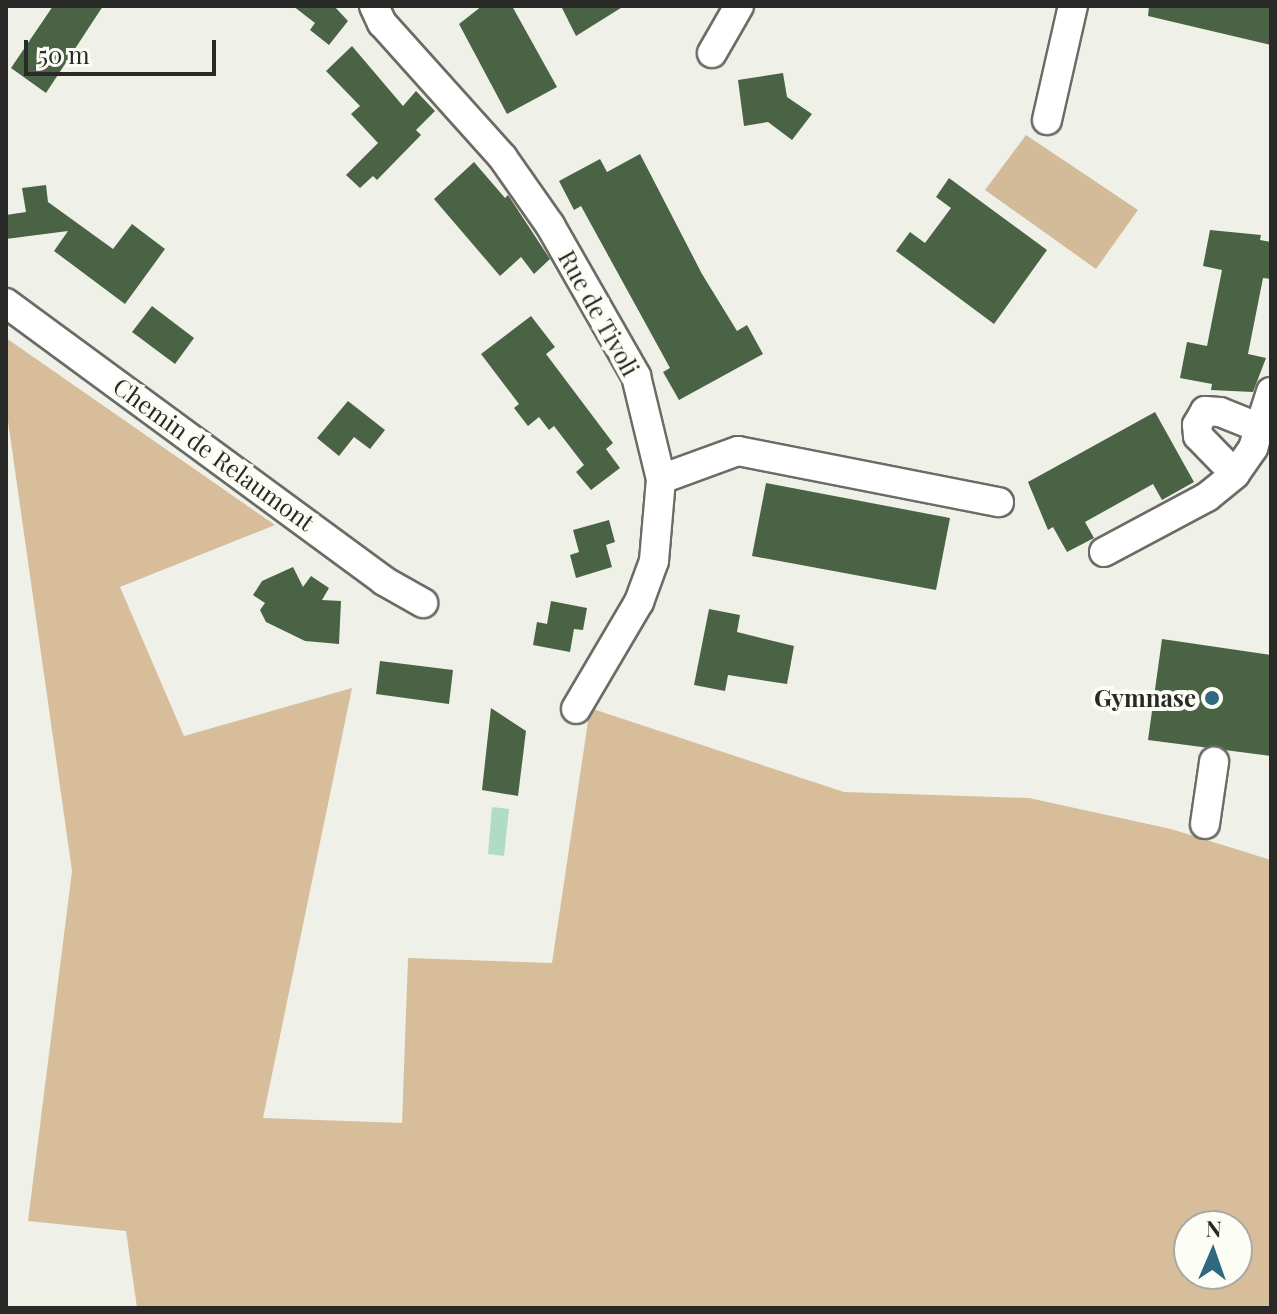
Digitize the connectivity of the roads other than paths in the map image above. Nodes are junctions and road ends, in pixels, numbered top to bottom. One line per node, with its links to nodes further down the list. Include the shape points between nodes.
1 (374, 6): 10 (street, Rue de Tivoli, via 388,30 503,158 550,225 636,376)
2 (739, 6): 4 (street)
3 (1073, 6): 5 (street)
4 (712, 53)
5 (1047, 120)
6 (6, 303): 13 (street, Chemin de Relaumont, via 384,581)
7 (1271, 392): 8 (street)
8 (1260, 428): 9 (street); 9 (street, via 1205,411 1197,425 1198,436)
9 (1235, 474): 12 (street, via 1207,497)
10 (661, 479): 11 (street, via 738,451); 14 (street, Rue de Tivoli, via 654,561 639,602)
11 (999, 502)
12 (1104, 552)
13 (423, 603)
14 (576, 709)
15 (1214, 762): 16 (street)
16 (1205, 824)

